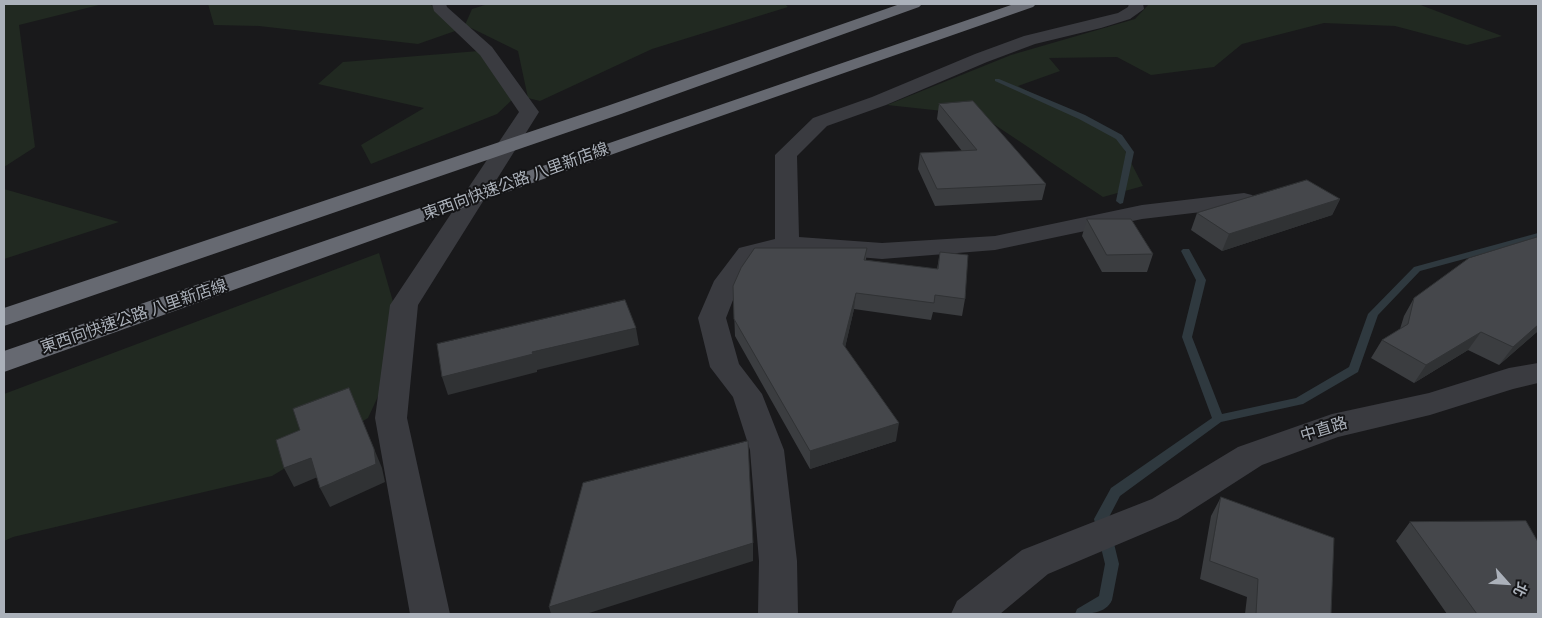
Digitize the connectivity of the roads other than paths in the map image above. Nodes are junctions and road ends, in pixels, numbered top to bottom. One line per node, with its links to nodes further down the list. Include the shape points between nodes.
1 (439, 4): 10 (street, via 486,51 529,112 404,305 391,418)
2 (914, 4): 7 (highway, via 614,110)
3 (1028, 4): 8 (highway, 東西向快速公路 八里新店線)
4 (1136, 4): 6 (street, via 1136,8 1124,16 1030,40 820,122 786,155)
5 (1244, 200): 6 (street, via 1142,212 995,243 882,251)
6 (787, 244): 11 (street, via 748,253 727,281 712,318 725,367 747,394 767,450 778,561)
7 (4, 317)
8 (4, 362)
9 (1538, 373): 12 (street, 中直路, via 1509,378 1430,404 1332,426 1250,456 1165,509 1035,562)
10 (430, 614)
11 (778, 614)
12 (971, 614)

